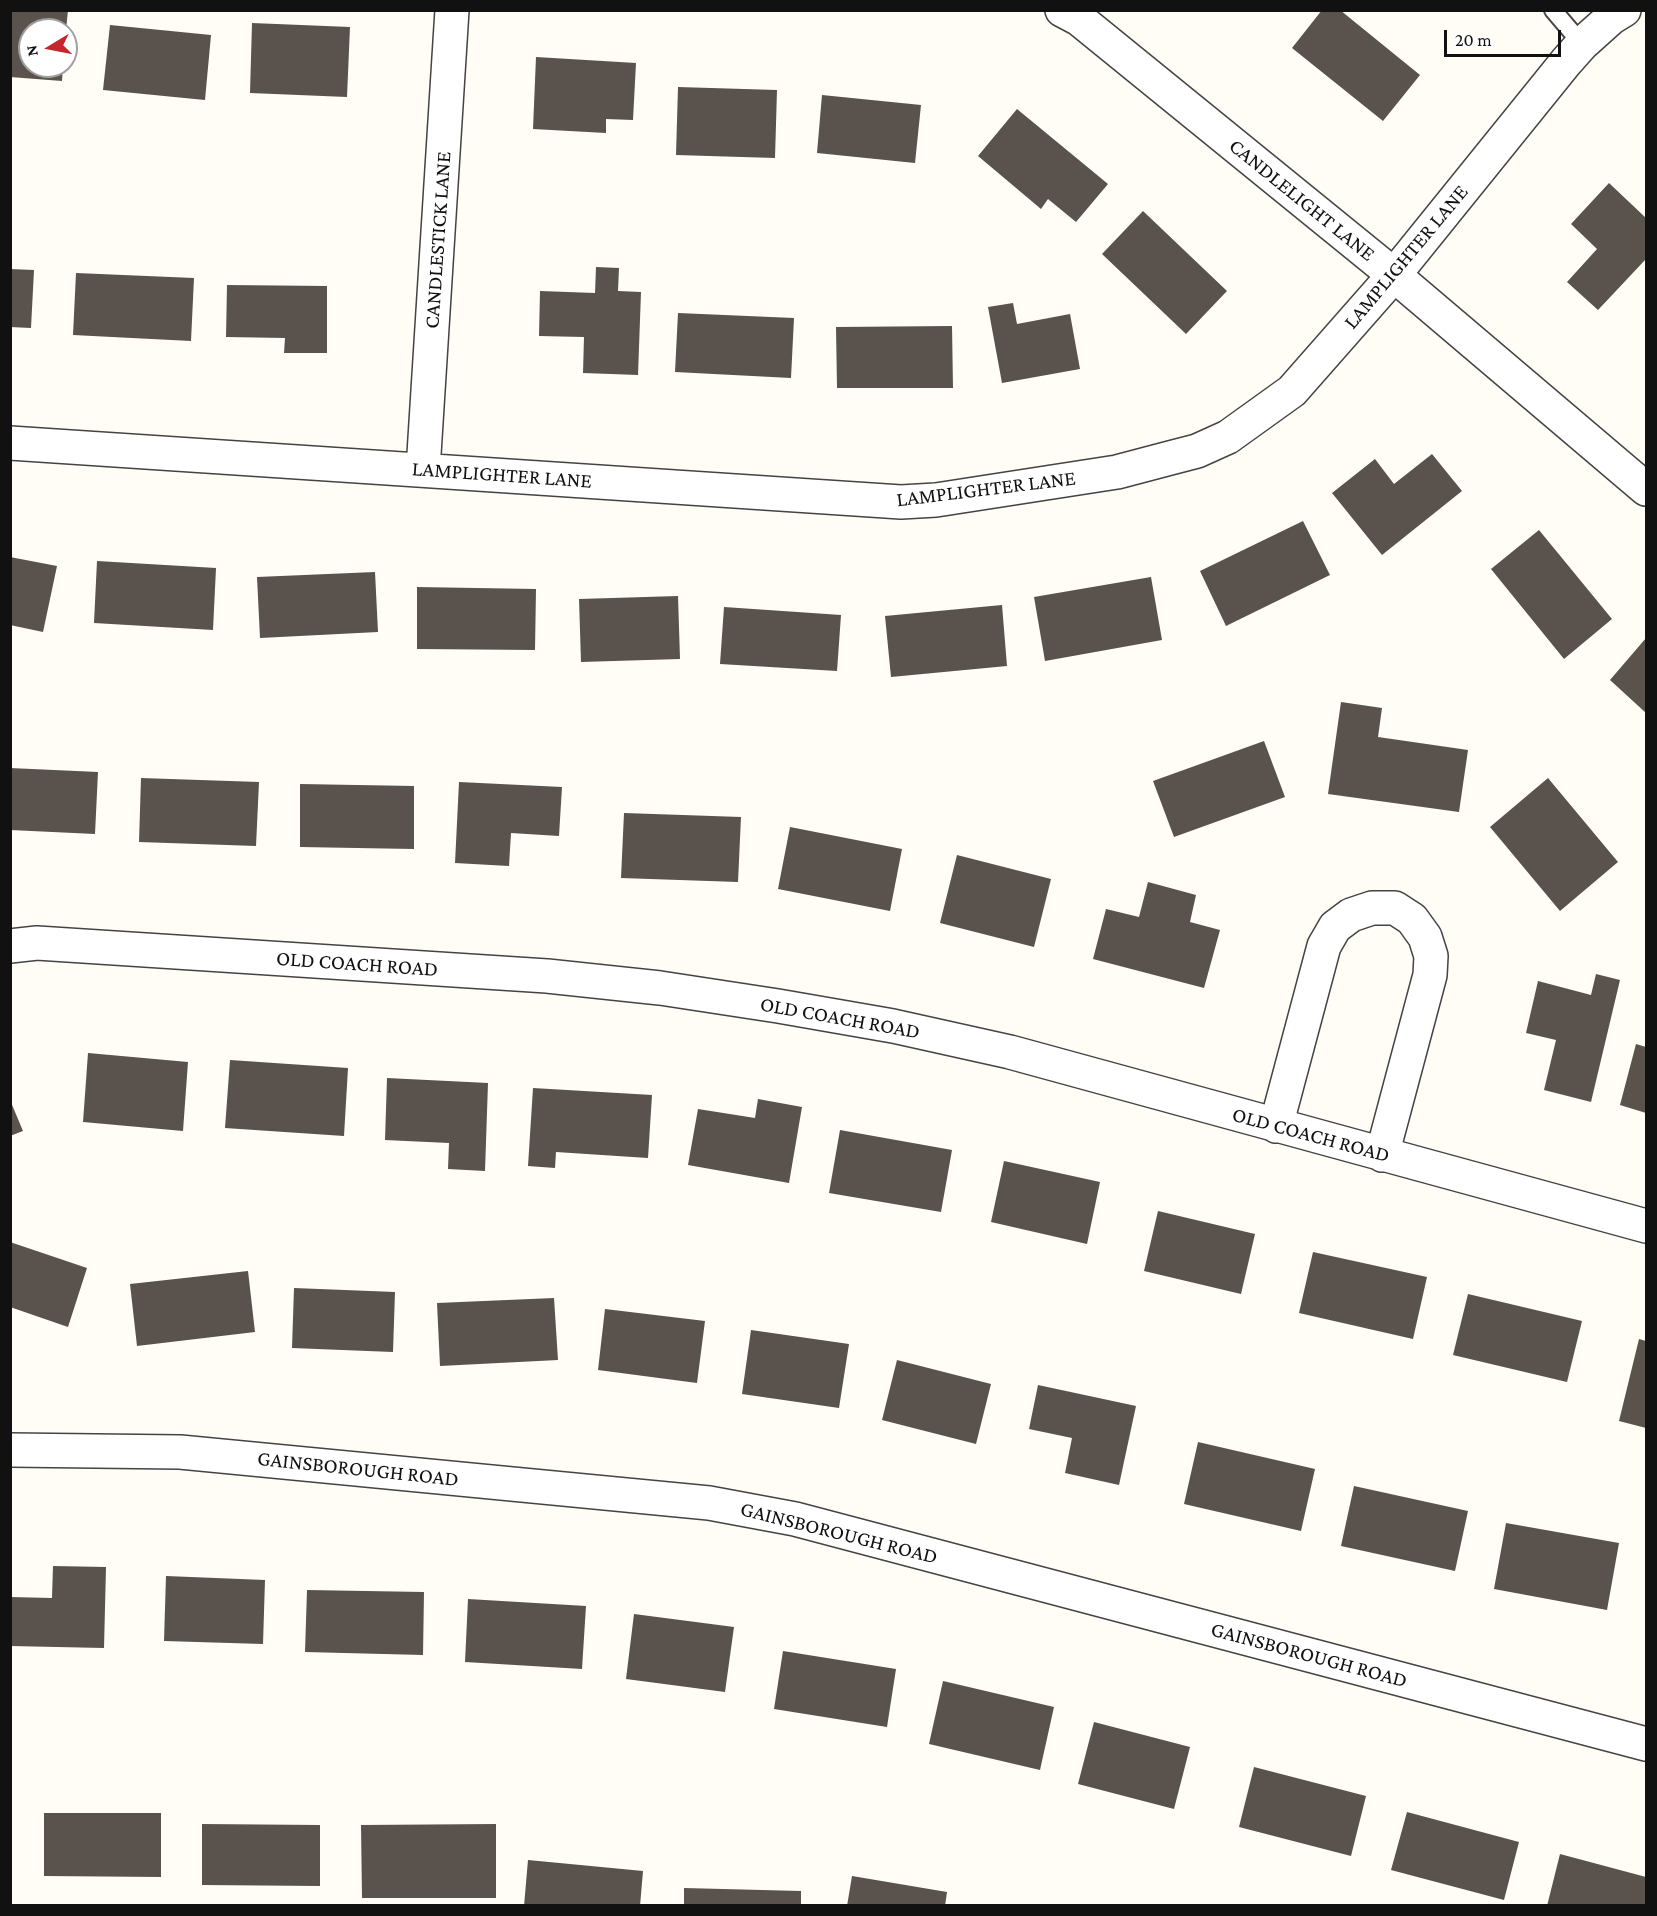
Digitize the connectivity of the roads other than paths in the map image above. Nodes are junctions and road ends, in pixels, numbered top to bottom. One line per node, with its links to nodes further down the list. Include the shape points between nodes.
1 (452, 10): 8 (street, CANDLESTICK LANE)
2 (1062, 10): 6 (street, CANDLELIGHT LANE, via 1079,19)
3 (1553, 10): 5 (lane)
4 (1624, 10): 5 (street, LAMPLIGHTER LANE)
5 (1582, 44): 6 (street, LAMPLIGHTER LANE)
6 (1394, 275): 8 (street, LAMPLIGHTER LANE, via 1292,391 1263,413 1228,437 1197,451 1117,472 901,502); 9 (street, CANDLELIGHT LANE)
7 (10, 443): 8 (street, LAMPLIGHTER LANE)
8 (423, 470)
9 (1647, 489)
10 (10, 946): 11 (street, OLD COACH ROAD, via 37,943 548,976 660,988 893,1026 1010,1052)
11 (1276, 1126): 12 (street, OLD COACH ROAD); 12 (street, via 1324,946 1335,927 1351,915 1372,908 1395,908 1412,919 1425,937 1431,956 1430,975)
12 (1382, 1155): 13 (street, OLD COACH ROAD)
13 (1647, 1226)
14 (10, 1450): 15 (street, GAINSBOROUGH ROAD, via 180,1452 709,1503 795,1519)
15 (1647, 1744)

